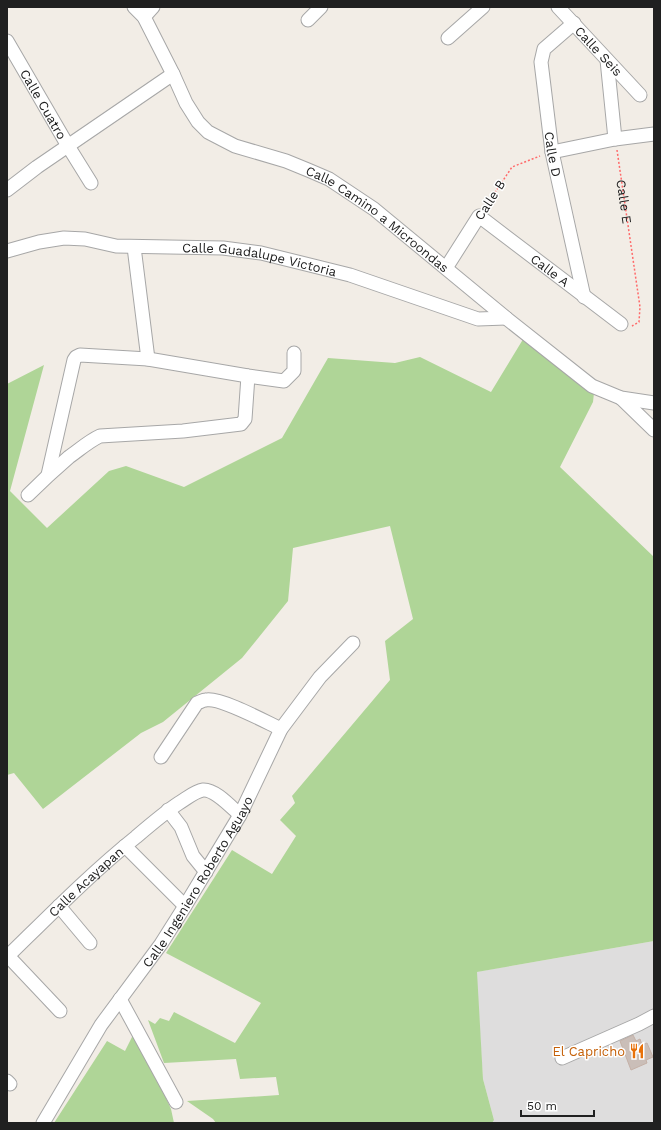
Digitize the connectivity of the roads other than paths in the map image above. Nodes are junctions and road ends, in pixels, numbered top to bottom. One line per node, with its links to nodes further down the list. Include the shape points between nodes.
1 (134, 7): 5 (street, Calle Camino a Microondas)
2 (153, 7): 5 (street)
3 (483, 7): 7 (street)
4 (558, 7): 6 (street, Calle Seis)
5 (144, 17): 10 (street, Calle Camino a Microondas)
6 (574, 24): 9 (street, Calle Seis); 15 (street, Calle D, via 544,49 540,62)
7 (448, 38)
8 (7, 41): 14 (street, Calle Cuatro)
9 (607, 60): 11 (street, Calle Seis); 13 (street)
10 (173, 74): 14 (street); 21 (street, Calle Camino a Microondas, via 186,103 208,132 235,146 286,161 329,179 374,209)
11 (640, 95)
12 (654, 134): 13 (street)
13 (615, 139): 15 (street)
14 (68, 146): 16 (street, Calle Cuatro); 17 (street)
15 (552, 152): 22 (street, Calle D)
16 (91, 183)
17 (7, 190)
18 (479, 216): 21 (street, Calle B); 22 (street, Calle A)
19 (134, 247): 20 (street, Calle Guadalupe Victoria, via 64,238); 23 (street, Calle Guadalupe Victoria, via 214,247 261,253 350,275 478,319); 26 (street)
20 (7, 251)
21 (446, 268): 23 (street, Calle Camino a Microondas)
22 (584, 297): 24 (street, Calle A)
23 (506, 318): 28 (street, Calle Camino a Microondas, via 592,386)
24 (621, 324)
25 (294, 353): 27 (street, via 294,371 284,381)
26 (148, 359): 27 (street); 31 (street, via 80,355 76,357)
27 (248, 376): 31 (street, via 245,419 241,424 100,436)
28 (621, 398): 29 (street, Calle Camino a Microondas); 30 (street)
29 (654, 404)
30 (654, 430)
31 (48, 475): 32 (street)
32 (28, 495)
33 (352, 643): 34 (street, Calle Ingeniero Roberto Aguayo, via 320,677)
34 (281, 729): 35 (street, via 218,701 206,700 197,703); 37 (street, Calle Ingeniero Roberto Aguayo)
35 (161, 757)
36 (168, 810): 37 (street, Calle Acayapan, via 195,793 208,790); 38 (street, Calle Acayapan); 39 (street, via 181,827 193,856)
37 (240, 815): 39 (street, Calle Ingeniero Roberto Aguayo)
38 (125, 846): 40 (street, Calle Acayapan); 41 (street)
39 (206, 872): 41 (street, Calle Ingeniero Roberto Aguayo)
40 (59, 906): 42 (street); 43 (street, Calle Acayapan)
41 (186, 906): 44 (street, Calle Ingeniero Roberto Aguayo)
42 (90, 943)
43 (8, 957): 45 (street)
44 (120, 999): 48 (street); 49 (street, Calle Ingeniero Roberto Aguayo, via 101,1025)
45 (60, 1011)
46 (654, 1016): 47 (street)
47 (562, 1058)
48 (176, 1102)
49 (43, 1123)

